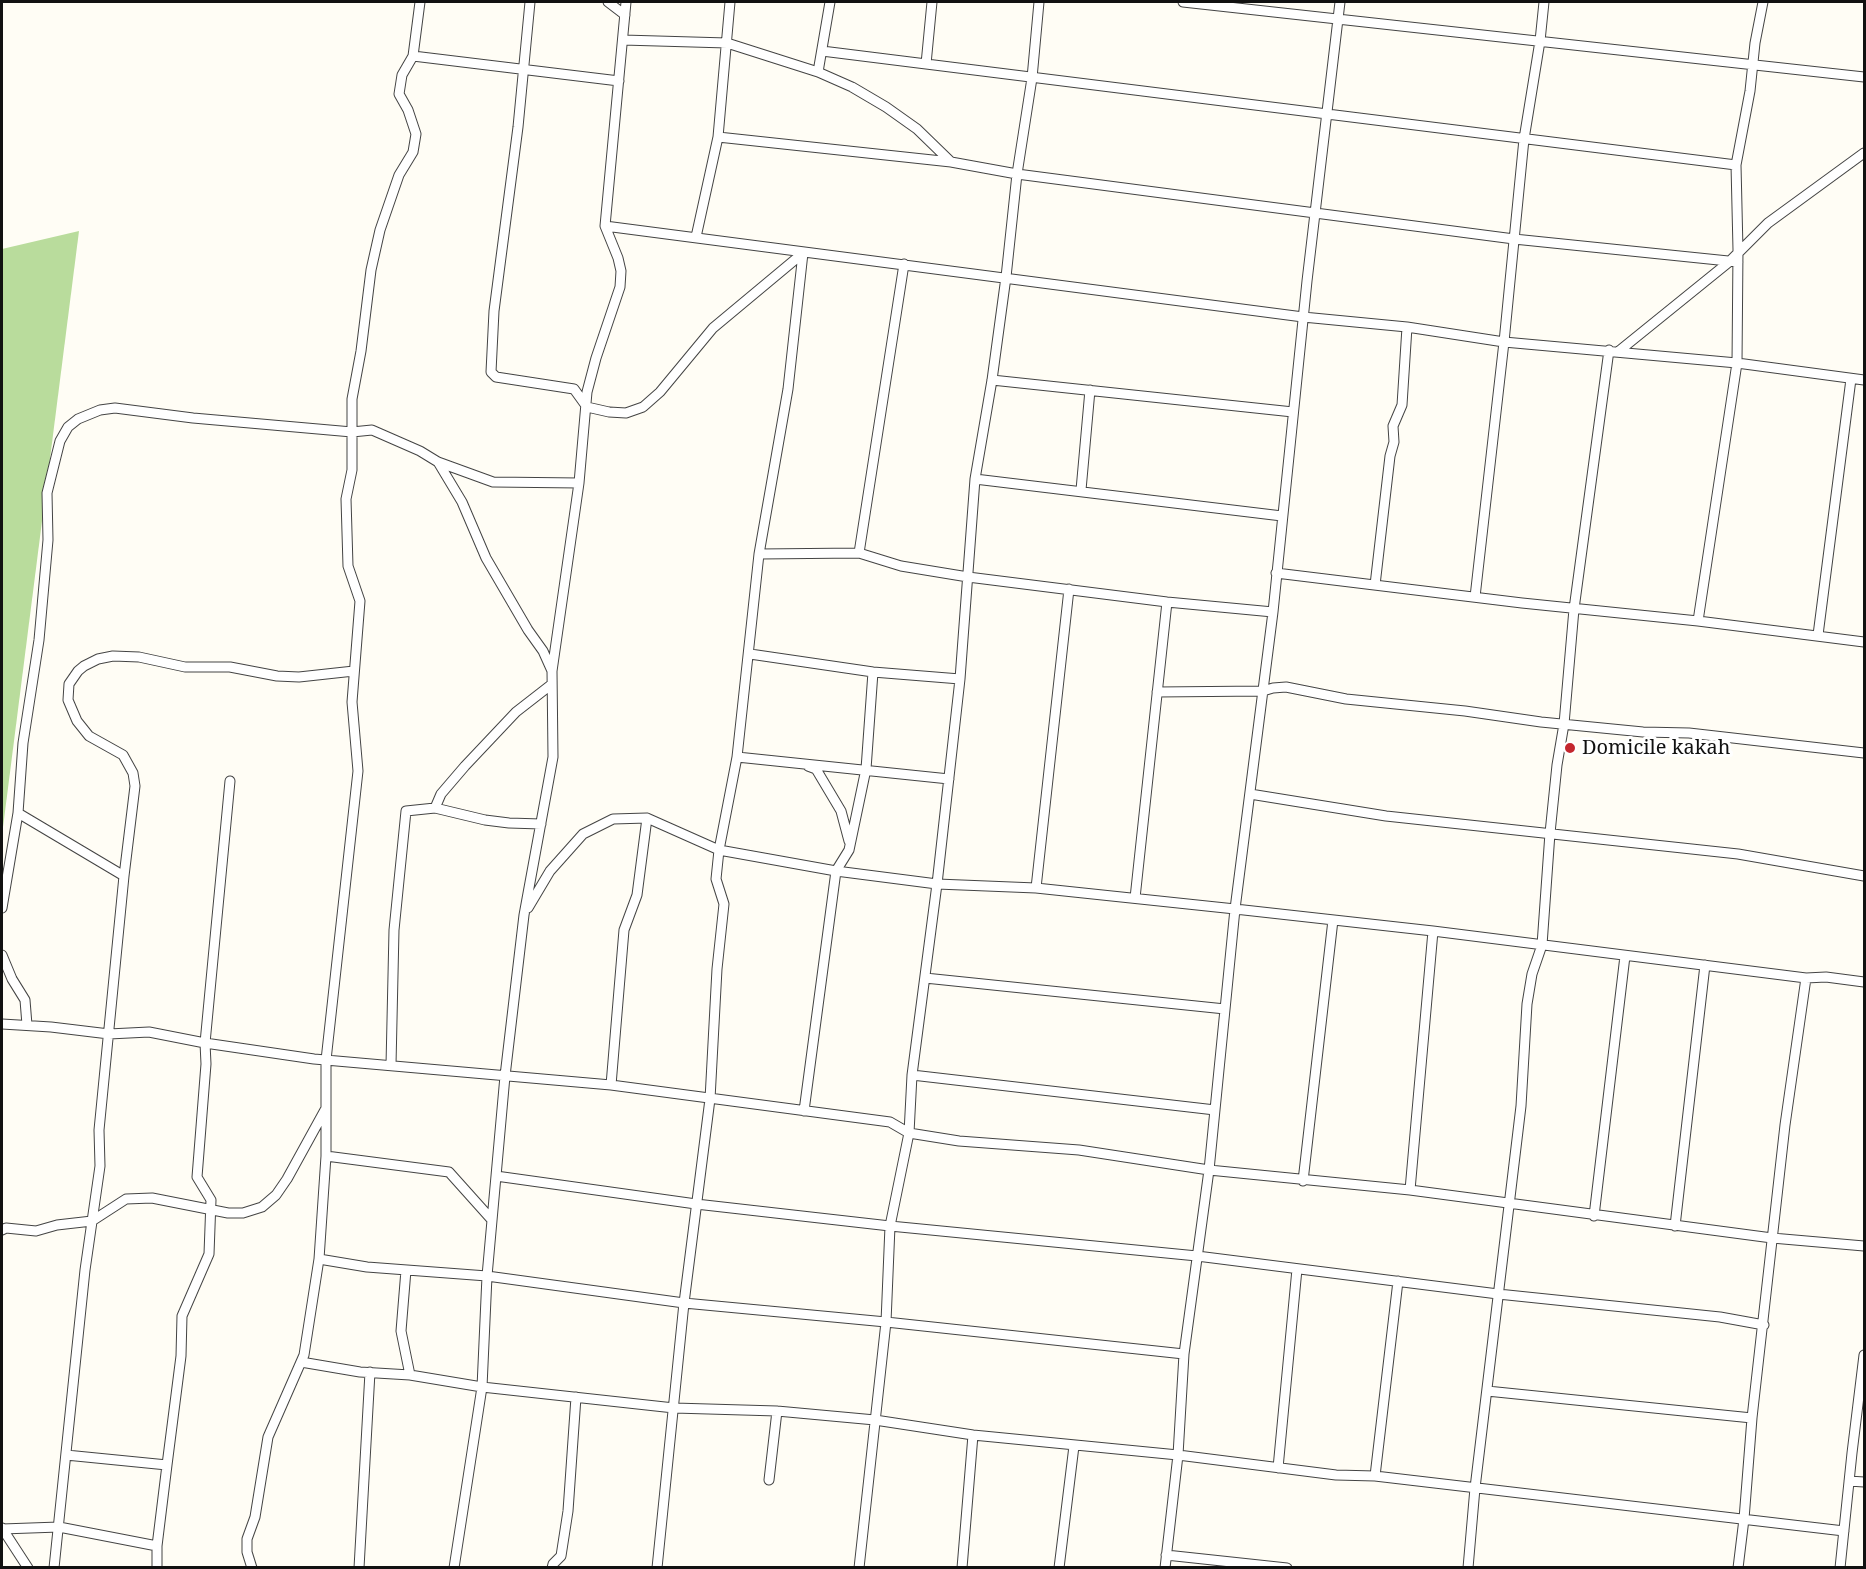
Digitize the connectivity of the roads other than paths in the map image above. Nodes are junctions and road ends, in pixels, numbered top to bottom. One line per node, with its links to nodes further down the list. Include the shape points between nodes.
1 (420, 2): 19 (street)
2 (530, 2): 22 (street)
3 (608, 2): 13 (street)
4 (626, 2): 13 (street)
5 (730, 2): 17 (street)
6 (830, 2): 18 (street)
7 (932, 2): 20 (street)
8 (1039, 2): 25 (street)
9 (1183, 2): 14 (street)
10 (1340, 2): 14 (street)
11 (1544, 2): 16 (street)
12 (1763, 2): 21 (street)
13 (625, 15): 15 (street)
14 (1338, 18): 16 (street); 27 (street)
15 (623, 40): 17 (street); 26 (street)
16 (1540, 41): 21 (street); 29 (street)
17 (727, 43): 23 (street); 28 (street)
18 (822, 51): 20 (street); 23 (street)
19 (413, 56): 22 (street); 54 (street, via 402,75 399,94 416,134 413,152 391,196 371,270 352,399)
20 (926, 64): 25 (street)
21 (1753, 64): 24 (street); 32 (street)
22 (524, 70): 26 (street); 52 (street, via 494,311 491,372 496,377 574,389)
23 (818, 72): 31 (street, via 886,107 917,129)
24 (1864, 77)
25 (1032, 78): 27 (street); 33 (street)
26 (619, 81): 35 (street)
27 (1326, 114): 29 (street); 34 (street)
28 (718, 137): 31 (street); 36 (street)
29 (1524, 139): 32 (street); 37 (street)
30 (1864, 153): 38 (street, via 1768,223)
31 (951, 162): 33 (street)
32 (1736, 165): 38 (street)
33 (1017, 174): 34 (street); 42 (street)
34 (1316, 213): 37 (street); 43 (street)
35 (605, 226): 36 (street); 52 (street, via 618,258 620,287 596,358)
36 (696, 237): 39 (street)
37 (1514, 239): 40 (street); 45 (street)
38 (1738, 250): 40 (street)
39 (803, 253): 41 (street); 52 (street, via 713,328 643,407 626,413); 61 (street, via 788,389)
40 (1733, 262): 46 (street); 47 (street)
41 (904, 264): 42 (street); 60 (street)
42 (1006, 277): 43 (street); 49 (street)
43 (1303, 317): 44 (street); 53 (street)
44 (1407, 327): 45 (street); 64 (street, via 1401,405 1393,426)
45 (1504, 342): 46 (street); 66 (street)
46 (1614, 350): 47 (street); 68 (street)
47 (1737, 363): 48 (street); 70 (street)
48 (1851, 379): 50 (street); 71 (street)
49 (992, 380): 51 (street); 56 (street)
50 (1864, 380)
51 (1090, 390): 53 (street); 58 (street)
52 (587, 407): 57 (street)
53 (1293, 412): 59 (street)
54 (352, 432): 55 (street, via 372,430); 74 (street, via 352,470 346,500 348,566 360,601); 90 (street, via 115,408 99,410 68,427 60,441 47,493 48,540 39,640 23,743)
55 (438, 462): 57 (street, via 493,482); 75 (street, via 462,502 486,558)
56 (975, 479): 58 (street); 63 (street)
57 (579, 483): 75 (street)
58 (1082, 490): 59 (street)
59 (1282, 516): 62 (street)
60 (859, 553): 61 (street); 63 (street, via 901,566)
61 (759, 554): 73 (street)
62 (1276, 573): 64 (street); 69 (street)
63 (968, 578): 65 (street); 77 (street)
64 (1375, 585): 66 (street)
65 (1069, 589): 67 (street); 100 (street)
66 (1475, 597): 68 (street)
67 (1167, 602): 69 (street); 80 (street)
68 (1574, 609): 70 (street); 81 (street)
69 (1273, 612): 79 (street)
70 (1698, 621): 71 (street)
71 (1818, 635): 72 (street)
72 (1864, 642)
73 (750, 654): 76 (street); 83 (street)
74 (354, 671): 97 (street, via 277,676 230,667 175,666 121,656 98,659 78,671 68,692 74,716 89,736 123,755 133,773 135,786); 119 (street, via 352,702 358,771)
75 (552, 671): 78 (street)
76 (873, 672): 77 (street); 85 (street)
77 (960, 680): 86 (street)
78 (552, 684): 89 (street, via 516,712 465,766 441,794); 92 (street, via 553,757)
79 (1263, 691): 80 (street); 81 (street, via 1286,687 1346,699); 88 (street)
80 (1158, 692): 101 (street)
81 (1564, 724): 82 (street, via 1689,733); 93 (street)
82 (1864, 753)
83 (737, 758): 84 (street); 95 (street)
84 (805, 765): 85 (street); 94 (street, via 816,769 841,811)
85 (866, 769): 86 (street); 94 (street)
86 (949, 779): 99 (street)
87 (230, 781): 118 (street)
88 (1250, 794): 93 (street, via 1386,816); 103 (street)
89 (435, 808): 92 (street, via 509,824); 120 (street, via 406,811 394,930)
90 (18, 813): 97 (street); 102 (street)
91 (647, 818): 95 (street); 104 (street, via 613,819 584,834 550,871); 123 (street, via 637,895 624,930)
92 (541, 824): 104 (street)
93 (1550, 833): 98 (street, via 1738,854); 107 (street)
94 (849, 843): 96 (street)
95 (719, 850): 96 (street); 124 (street, via 716,879 724,904)
96 (836, 871): 99 (street); 127 (street)
97 (124, 876): 117 (street)
98 (1864, 876)
99 (937, 884): 100 (street); 111 (street)
100 (1036, 888): 101 (street)
101 (1135, 898): 103 (street)
102 (2, 908)
103 (1236, 909): 105 (street); 114 (street)
104 (524, 915): 122 (street)
105 (1333, 920): 106 (street); 132 (street)
106 (1433, 931): 107 (street); 133 (street)
107 (1542, 945): 109 (street); 135 (street, via 1527,1004 1521,1106)
108 (2, 955): 116 (street, via 25,1000)
109 (1625, 956): 110 (street); 137 (street)
110 (1705, 965): 112 (street); 141 (street)
111 (925, 978): 114 (street); 121 (street)
112 (1806, 978): 113 (street); 143 (street)
113 (1864, 982)
114 (1225, 1009): 126 (street)
115 (2, 1024): 116 (street)
116 (27, 1025): 117 (street)
117 (109, 1034): 118 (street, via 149,1032); 139 (street)
118 (205, 1043): 119 (street); 136 (street, via 197,1177 211,1200)
119 (326, 1060): 120 (street); 125 (street)
120 (391, 1065): 122 (street)
121 (912, 1075): 126 (street); 128 (street)
122 (505, 1076): 123 (street); 131 (street)
123 (610, 1085): 124 (street)
124 (710, 1099): 127 (street); 134 (street)
125 (327, 1107): 129 (street); 136 (street, via 276,1195 262,1207 243,1213)
126 (1215, 1110): 130 (street)
127 (804, 1111): 128 (street, via 890,1122)
128 (909, 1133): 130 (street, via 1079,1150); 140 (street)
129 (326, 1156): 138 (street, via 449,1172); 146 (street)
130 (1209, 1170): 132 (street); 145 (street)
131 (496, 1176): 134 (street); 138 (street)
132 (1303, 1181): 133 (street)
133 (1410, 1190): 135 (street)
134 (696, 1204): 140 (street); 152 (street)
135 (1508, 1204): 137 (street); 151 (street)
136 (212, 1210): 139 (street, via 152,1198 126,1199); 171 (street, via 208,1254 182,1316 181,1356)
137 (1594, 1216): 141 (street)
138 (492, 1220): 149 (street)
139 (92, 1221): 142 (street, via 36,1231); 169 (street)
140 (890, 1226): 145 (street); 153 (street)
141 (1675, 1226): 143 (street)
142 (2, 1230)
143 (1772, 1238): 144 (street); 154 (street)
144 (1864, 1246)
145 (1197, 1256): 147 (street); 155 (street)
146 (319, 1259): 148 (street); 157 (street)
147 (1297, 1269): 150 (street); 172 (street)
148 (406, 1270): 149 (street); 159 (street, via 401,1331)
149 (487, 1276): 152 (street); 160 (street)
150 (1398, 1281): 151 (street); 173 (street)
151 (1498, 1294): 154 (street); 161 (street)
152 (684, 1303): 153 (street); 163 (street)
153 (886, 1322): 155 (street); 166 (street)
154 (1764, 1325): 165 (street)
155 (1184, 1354): 170 (street)
156 (1864, 1355): 175 (street)
157 (301, 1362): 158 (street); 187 (street, via 268,1437 255,1517 247,1539)
158 (370, 1372): 159 (street); 188 (street)
159 (410, 1375): 160 (street)
160 (482, 1387): 162 (street); 189 (street)
161 (1487, 1390): 165 (street); 177 (street)
162 (576, 1397): 163 (street); 190 (street, via 568,1511 561,1556)
163 (674, 1408): 164 (street); 191 (street)
164 (777, 1411): 166 (street); 174 (street)
165 (1752, 1418): 178 (street)
166 (875, 1420): 167 (street); 192 (street)
167 (973, 1435): 168 (street); 193 (street)
168 (1074, 1446): 170 (street); 194 (street)
169 (66, 1455): 171 (street); 179 (street)
170 (1178, 1455): 172 (street); 183 (street)
171 (166, 1465): 182 (street)
172 (1278, 1468): 173 (street)
173 (1375, 1476): 177 (street)
174 (769, 1480)
175 (1849, 1481): 176 (street); 181 (street)
176 (1864, 1482)
177 (1475, 1488): 178 (street); 197 (street)
178 (1744, 1519): 181 (street); 198 (street)
179 (59, 1527): 180 (street); 182 (street); 185 (street)
180 (2, 1529): 184 (street)
181 (1844, 1531): 199 (street)
182 (158, 1546): 186 (street)
183 (1166, 1555): 195 (street); 196 (street)
184 (28, 1568)
185 (54, 1568)
186 (157, 1568)
187 (252, 1568)
188 (359, 1568)
189 (454, 1568)
190 (552, 1568)
191 (657, 1568)
192 (859, 1568)
193 (962, 1568)
194 (1059, 1568)
195 (1164, 1568)
196 (1287, 1568)
197 (1468, 1568)
198 (1738, 1568)
199 (1840, 1568)

